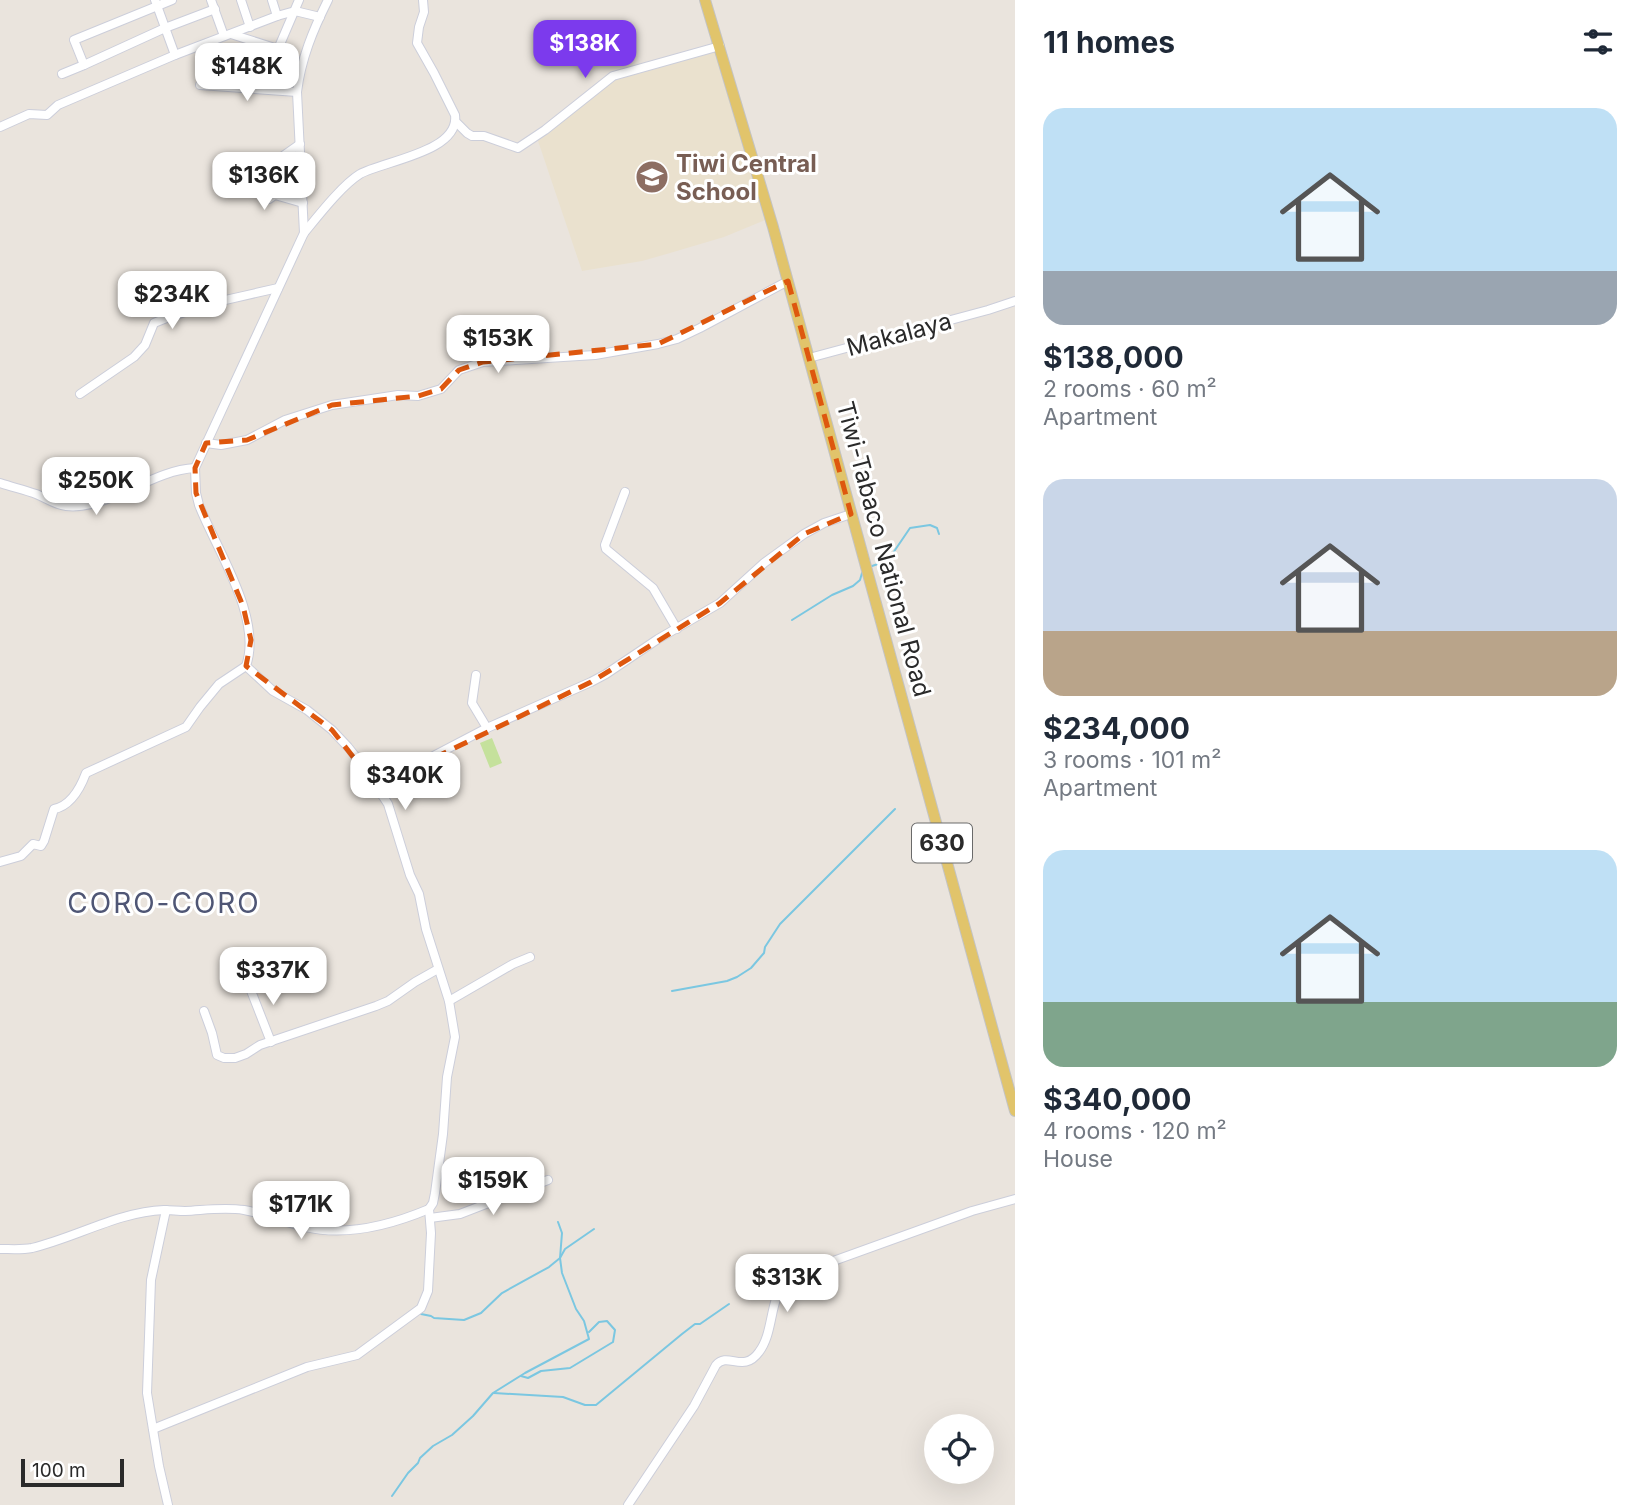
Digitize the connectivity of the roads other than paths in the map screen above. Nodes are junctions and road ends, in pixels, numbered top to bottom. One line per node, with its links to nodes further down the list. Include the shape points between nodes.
1 (172, 0): 9 (street)
2 (211, 0): 10 (street)
3 (241, 0): 14 (street)
4 (272, 0): 12 (street)
5 (299, 0): 11 (street)
6 (327, 0): 13 (street)
7 (423, 0): 23 (street, via 417,43)
8 (705, 0): 17 (main road, Tiwi-Tabaco National Road / 630)
9 (156, 3): 15 (street); 19 (street, via 74,40)
10 (215, 9): 15 (street); 16 (street)
11 (295, 10): 12 (street); 13 (street); 16 (street, via 278,49)
12 (277, 16): 14 (street)
13 (320, 17): 22 (street, via 301,65)
14 (250, 27): 16 (street)
15 (165, 28): 18 (street); 19 (street)
16 (228, 35): 18 (street)
17 (720, 46): 23 (street, via 613,76 518,148 467,133); 28 (main road, Tiwi-Tabaco National Road / 630)
18 (175, 55): 24 (street, via 58,105 47,115 29,114)
19 (84, 65): 20 (street)
20 (62, 74)
21 (200, 85): 22 (street)
22 (298, 92): 25 (street)
23 (456, 122): 27 (street, via 433,146 361,174)
24 (0, 127)
25 (300, 144): 26 (street); 26 (street, via 256,175 269,199 275,195)
26 (303, 203): 27 (street)
27 (304, 233): 29 (street)
28 (788, 281): 31 (main road, Tiwi-Tabaco National Road / 630); 33 (street, via 677,339 595,355 483,362 459,370 441,389 418,396 332,405 285,420 247,440)
29 (278, 288): 32 (street, via 154,323 134,357); 33 (street)
30 (1015, 301): 31 (street, Makalaya)
31 (809, 358): 37 (main road, Tiwi-Tabaco National Road / 630)
32 (80, 394)
33 (206, 443): 34 (street)
34 (195, 468): 35 (street, via 158,476 83,506 64,506); 39 (street, via 199,505 243,606 251,640)
35 (0, 483)
36 (625, 492): 38 (street, via 606,549 653,588)
37 (851, 514): 38 (street, via 804,534 720,603); 50 (main road, Tiwi-Tabaco National Road / 630)
38 (677, 629): 41 (street, via 591,682)
39 (246, 666): 42 (street, via 273,691 332,730); 43 (street, via 219,684 186,727 86,774 80,789 63,807 54,809 41,846 33,844 21,856)
40 (476, 675): 41 (street, via 472,703)
41 (487, 728): 42 (street)
42 (376, 786): 45 (street, via 388,804 419,894)
43 (0, 862)
44 (530, 957): 47 (street)
45 (438, 969): 47 (street); 49 (street, via 376,1006)
46 (248, 983): 49 (street)
47 (449, 1001): 54 (street, via 455,1037)
48 (204, 1011): 49 (street, via 217,1055 235,1058)
49 (271, 1042)
50 (1015, 1111)
51 (548, 1180): 54 (street, via 460,1214)
52 (1015, 1199): 58 (street, via 789,1277 779,1288 758,1354 744,1363 720,1360)
53 (166, 1210): 54 (street, via 245,1210 341,1231); 55 (street, via 137,1213 30,1248); 56 (street, via 149,1297 147,1393)
54 (430, 1213): 56 (street, via 428,1291 421,1308 357,1355 307,1367)
55 (0, 1249)
56 (153, 1429): 57 (street)
57 (168, 1505)
58 (628, 1505)

